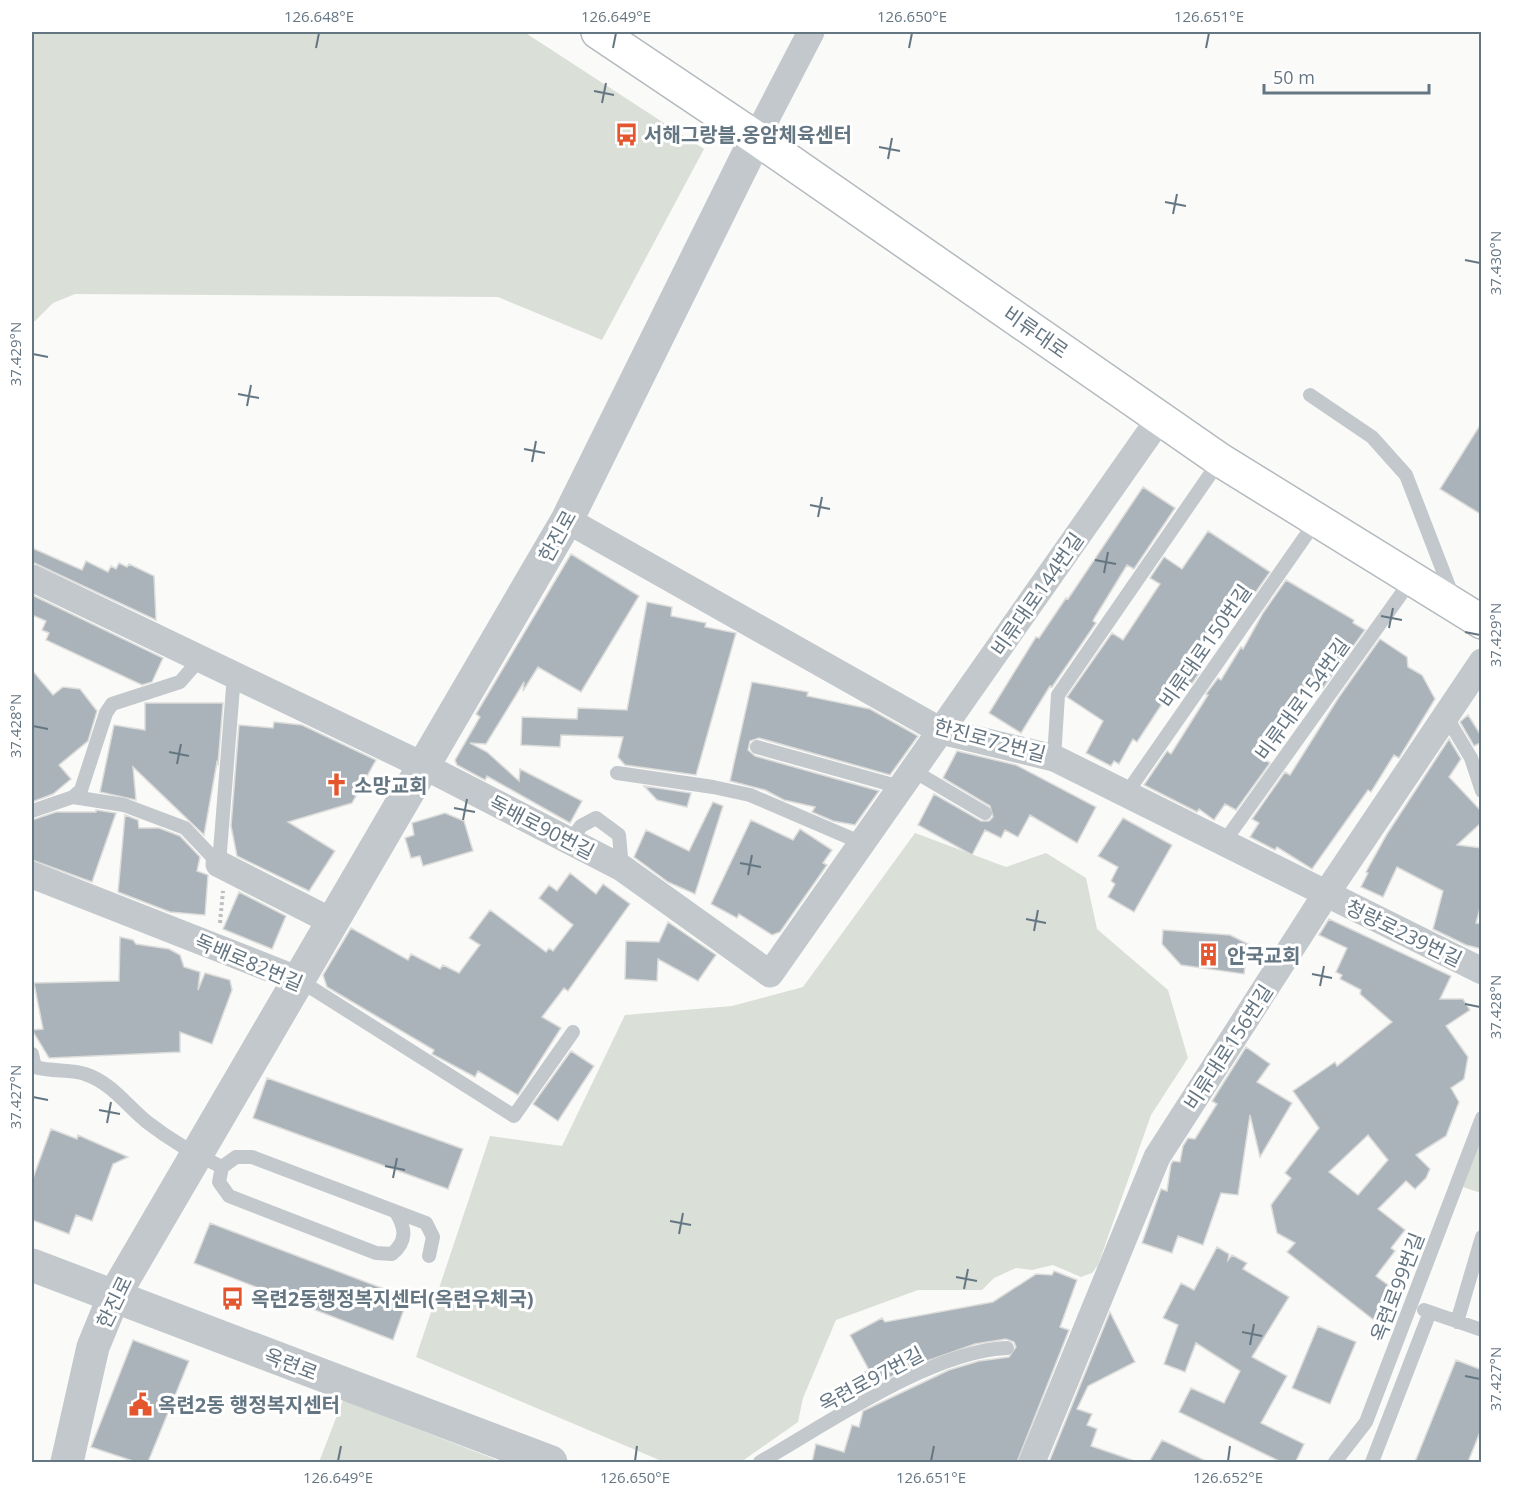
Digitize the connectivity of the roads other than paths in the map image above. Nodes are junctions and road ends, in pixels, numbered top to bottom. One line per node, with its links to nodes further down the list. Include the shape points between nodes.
1 (598, 32): 3 (main road, 비류대로)
2 (811, 32): 3 (street)
3 (756, 138): 5 (main road, 비류대로); 7 (street, 한진로)
4 (1310, 395): 11 (lane, via 1372,438 1406,475)
5 (1160, 418): 6 (main road, 비류대로); 16 (street, 비류대로144번길)
6 (1220, 460): 8 (main road, 비류대로); 18 (lane, via 1058,695)
7 (567, 520): 16 (street, 한진로72번길); 19 (street, 한진로)
8 (1316, 521): 10 (main road, 비류대로); 23 (lane, 비류대로150번길)
9 (32, 578): 12 (street, 독배로90번길)
10 (1412, 579): 11 (main road, 비류대로); 27 (lane, 비류대로154번길)
11 (1469, 615)
12 (200, 659): 14 (street, 독배로90번길); 24 (lane, via 180,682 112,704 81,790)
13 (1482, 662): 15 (street, 비류대로156번길)
14 (234, 675): 19 (street, 독배로90번길); 29 (lane)
15 (1446, 716): 22 (lane, via 1471,758); 31 (street, 비류대로156번길)
16 (941, 731): 18 (street, 한진로72번길); 21 (street, 비류대로144번길)
17 (757, 747): 21 (lane)
18 (1054, 758): 23 (street, 한진로72번길)
19 (424, 766): 32 (street, 한진로); 34 (street, 독배로90번길, via 621,868)
20 (617, 773): 28 (lane, via 750,795)
21 (906, 779): 26 (lane); 28 (street, 비류대로144번길)
22 (1482, 791)
23 (1126, 794): 27 (street, 한진로72번길)
24 (73, 797): 25 (lane); 29 (lane, via 124,805 185,828)
25 (32, 811)
26 (985, 813)
27 (1224, 842): 31 (street, 한진로72번길)
28 (862, 843): 34 (street, 비류대로144번길)
29 (219, 864): 32 (street)
30 (32, 875): 35 (street, 독배로82번길)
31 (1326, 894): 33 (street, 청량로239번길); 53 (street, 비류대로156번길, via 1158,1156)
32 (333, 921): 35 (street, 한진로)
33 (1482, 971)
34 (770, 974)
35 (299, 980): 36 (lane, 독배로82번길, via 514,1116); 39 (street, 한진로)
36 (573, 1032)
37 (32, 1054): 39 (lane, via 35,1067 83,1073 112,1088 146,1121)
38 (1482, 1118): 45 (lane, 옥련로99번길)
39 (210, 1161): 40 (lane, via 252,1157); 40 (lane, via 228,1196 376,1253 392,1254 401,1246 405,1235); 44 (street, 한진로)
40 (396, 1212): 42 (lane, via 426,1223 433,1237)
41 (1482, 1238): 47 (lane)
42 (429, 1256)
43 (32, 1265): 44 (street, 옥련로)
44 (114, 1296): 50 (street, 한진로, via 93,1347); 51 (street, 옥련로)
45 (1410, 1306): 46 (lane); 54 (lane, 옥련로99번길, via 1366,1422)
46 (1430, 1312): 47 (lane); 55 (lane)
47 (1457, 1322): 48 (lane)
48 (1482, 1330)
49 (1007, 1348): 52 (lane, 옥련로97번길, via 986,1348 914,1375)
50 (67, 1462)
51 (551, 1462)
52 (760, 1462)
53 (1032, 1462)
54 (1335, 1462)
55 (1372, 1462)

